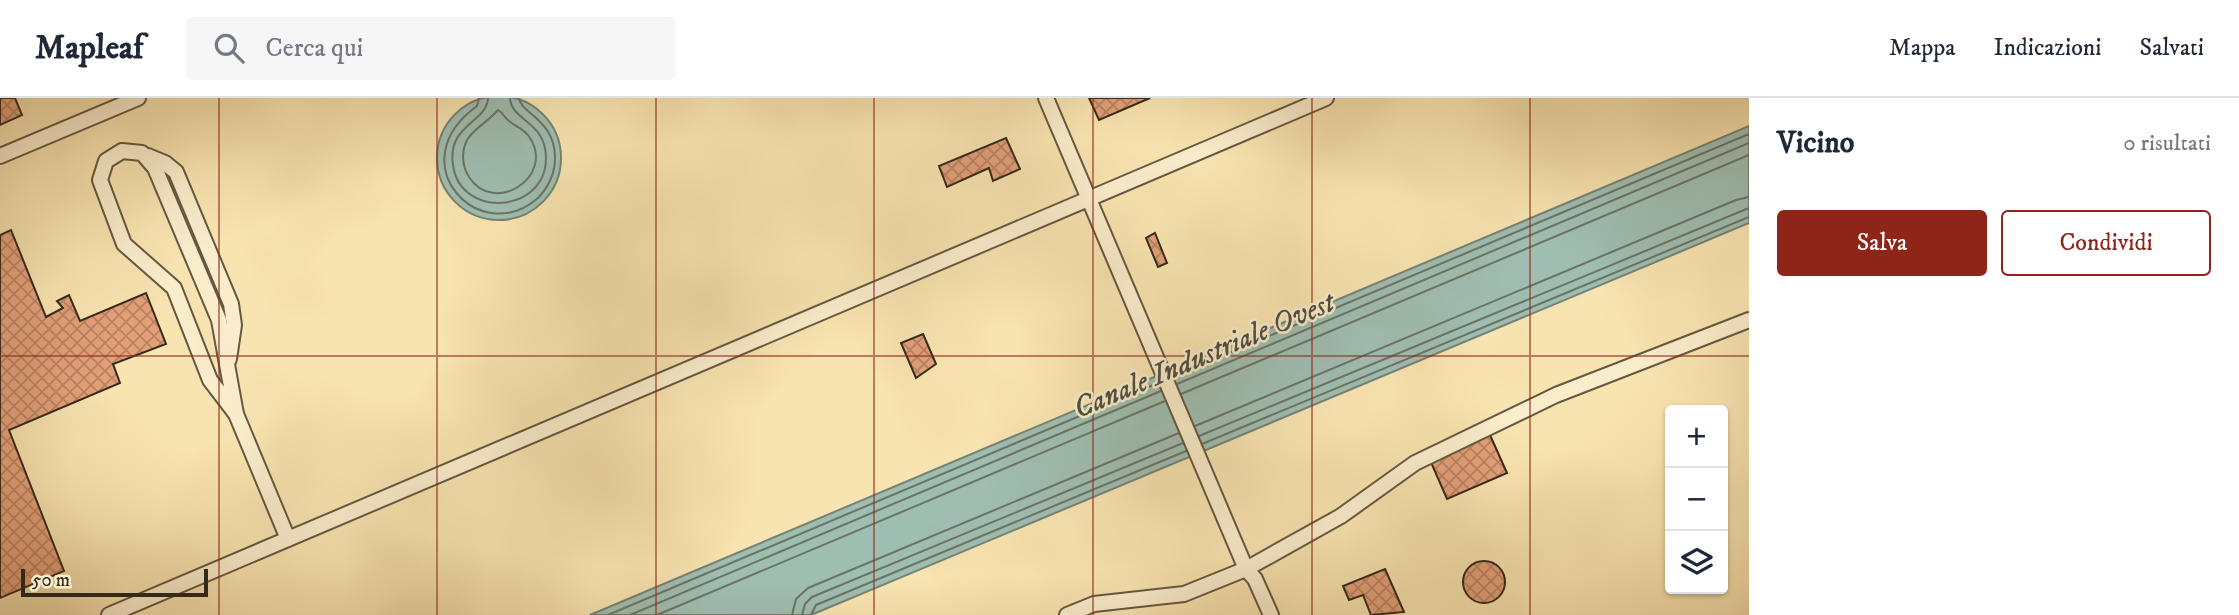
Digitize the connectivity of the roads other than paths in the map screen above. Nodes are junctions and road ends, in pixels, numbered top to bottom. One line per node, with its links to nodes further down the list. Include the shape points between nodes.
1 (138, 98): 5 (lane)
2 (1046, 98): 6 (lane)
3 (1326, 98): 6 (lane)
4 (142, 153): 8 (lane, via 155,167 219,320); 8 (lane, via 176,172 231,304 234,325); 9 (lane, via 122,151 106,161 101,190 124,244 174,288 210,380)
5 (0, 156)
6 (1088, 199): 10 (lane); 11 (lane)
7 (1749, 320): 11 (lane, via 1556,395 1415,463 1341,516)
8 (228, 370): 9 (lane)
9 (236, 414): 10 (lane)
10 (288, 539): 12 (lane)
11 (1247, 569): 13 (lane, via 1184,594 1094,604); 14 (lane)
12 (109, 615)
13 (1067, 615)
14 (1271, 615)

